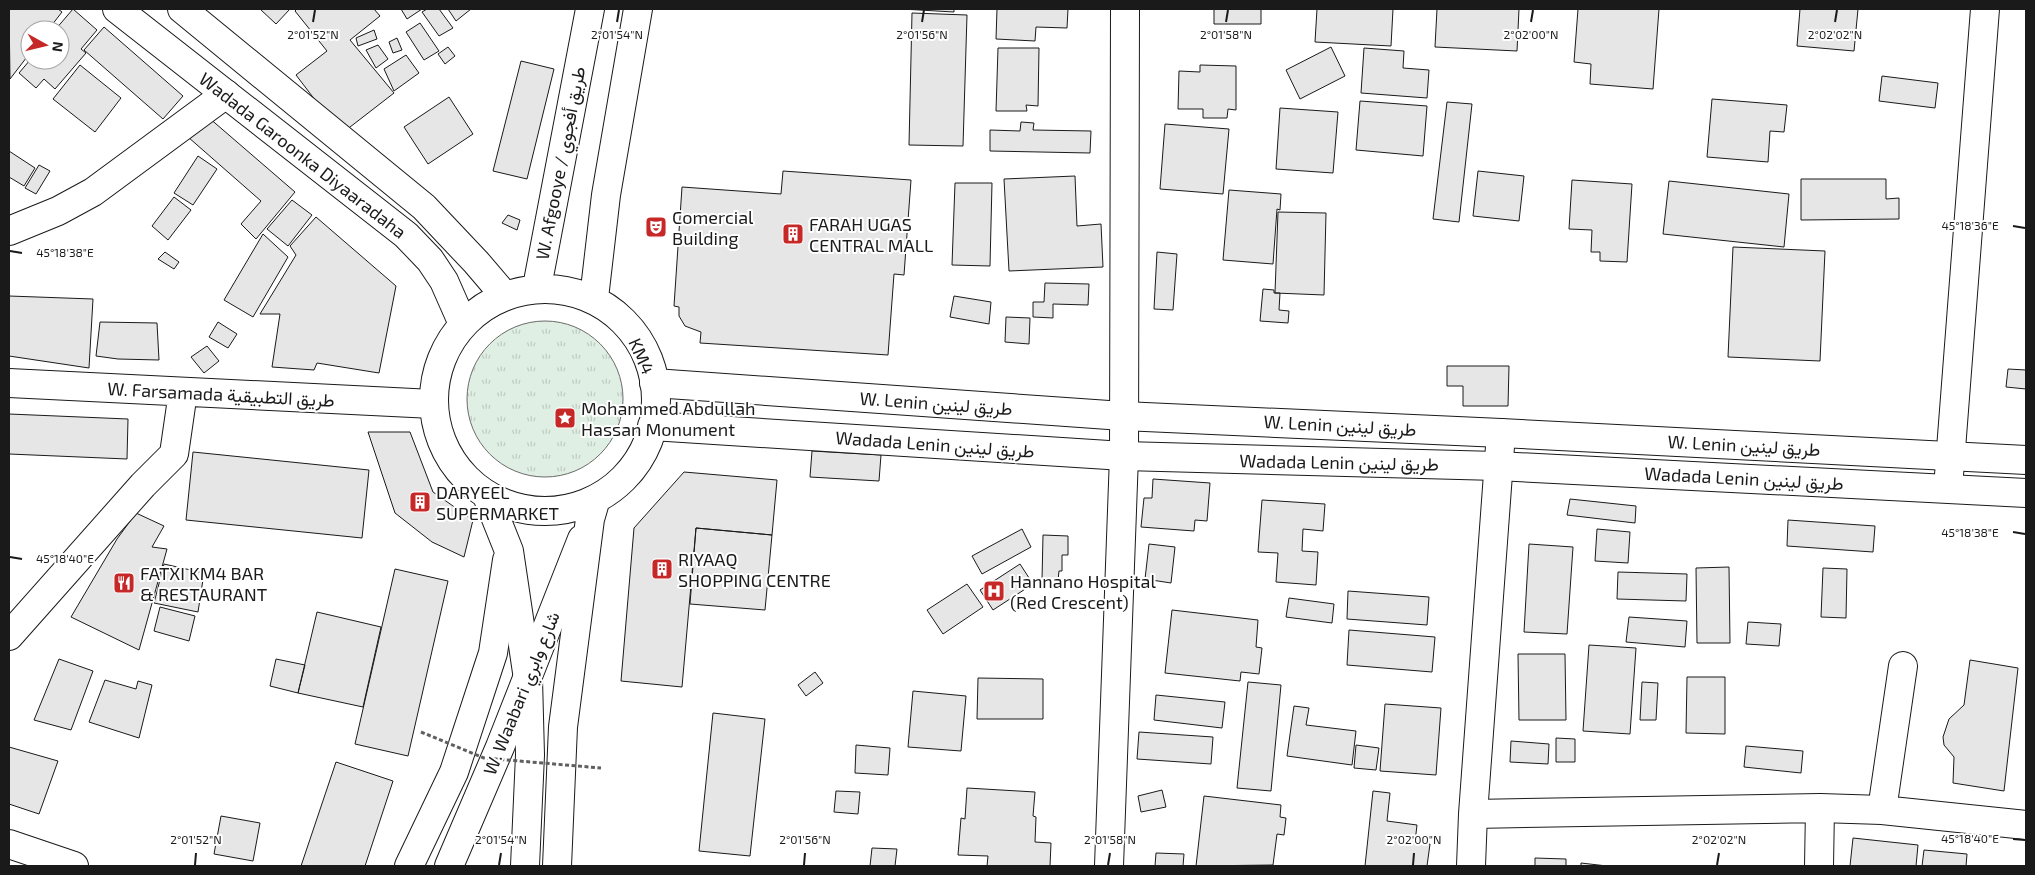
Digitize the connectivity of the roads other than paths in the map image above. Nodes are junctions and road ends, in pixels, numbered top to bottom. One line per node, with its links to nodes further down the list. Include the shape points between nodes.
1 (117, 9): 7 (main road, Wadada Garoonka Diyaaradaha)
2 (182, 9): 10 (main road, Wadada Garoonka Diyaaradaha, via 424,207)
3 (590, 9): 9 (main road, W. Afgooye / طريق أفجوي)
4 (638, 9): 11 (main road, via 606,196)
5 (1125, 9): 17 (main road)
6 (1984, 9): 21 (main road)
7 (226, 94): 8 (main road, via 93,192); 12 (main road, Wadada Garoonka Diyaaradaha, via 406,235 430,260 444,281)
8 (9, 230)
9 (537, 287): 10 (main road, KM4); 11 (main road, KM4)
10 (505, 296): 12 (main road, KM4, via 482,307)
11 (594, 298): 14 (main road, KM4, via 625,323 641,345)
12 (464, 324): 16 (main road, KM4, via 440,361)
13 (9, 383): 15 (main road, W. Farsamada طريق التطبيقية)
14 (654, 383): 17 (main road, W. Lenin طريق لينين); 18 (main road, KM4)
15 (183, 392): 16 (main road, W. Farsamada طريق التطبيقية); 29 (main road, via 174,454)
16 (433, 404): 26 (main road, KM4, via 437,432 449,457 465,479)
17 (1123, 416): 19 (main road, W. Lenin طريق لينين); 20 (main road)
18 (652, 426): 20 (main road, Wadada Lenin طريق لينين); 27 (main road, KM4, via 634,466 620,485)
19 (1500, 432): 21 (main road, W. Lenin طريق لينين); 23 (main road)
20 (1124, 456): 23 (main road, Wadada Lenin طريق لينين); 42 (main road)
21 (1949, 456): 22 (main road, W. Lenin طريق لينين); 24 (main road)
22 (2026, 460)
23 (1498, 466): 24 (main road, Wadada Lenin طريق لينين); 34 (main road)
24 (1948, 488): 25 (main road, Wadada Lenin طريق لينين)
25 (2026, 493)
26 (487, 496): 27 (main road, KM4, via 529,511); 28 (main road)
27 (592, 510): 31 (main road, W. Waabari شارع وابري); 41 (main road, via 563,727)
28 (509, 551): 31 (main road); 38 (main road, W. Waabari شارع وابري, via 493,653 454,772)
29 (9, 636)
30 (1904, 666): 33 (main road)
31 (528, 679): 39 (main road, W. Waabari شارع وابري); 40 (main road, via 530,755)
32 (1820, 808): 33 (main road); 34 (main road); 44 (main road)
33 (1882, 810): 35 (main road)
34 (1473, 814): 43 (main road)
35 (2026, 825)
36 (9, 844): 37 (main road)
37 (74, 866)
38 (409, 866)
39 (449, 866)
40 (525, 866)
41 (557, 866)
42 (1110, 866)
43 (1471, 866)
44 (1819, 866)

